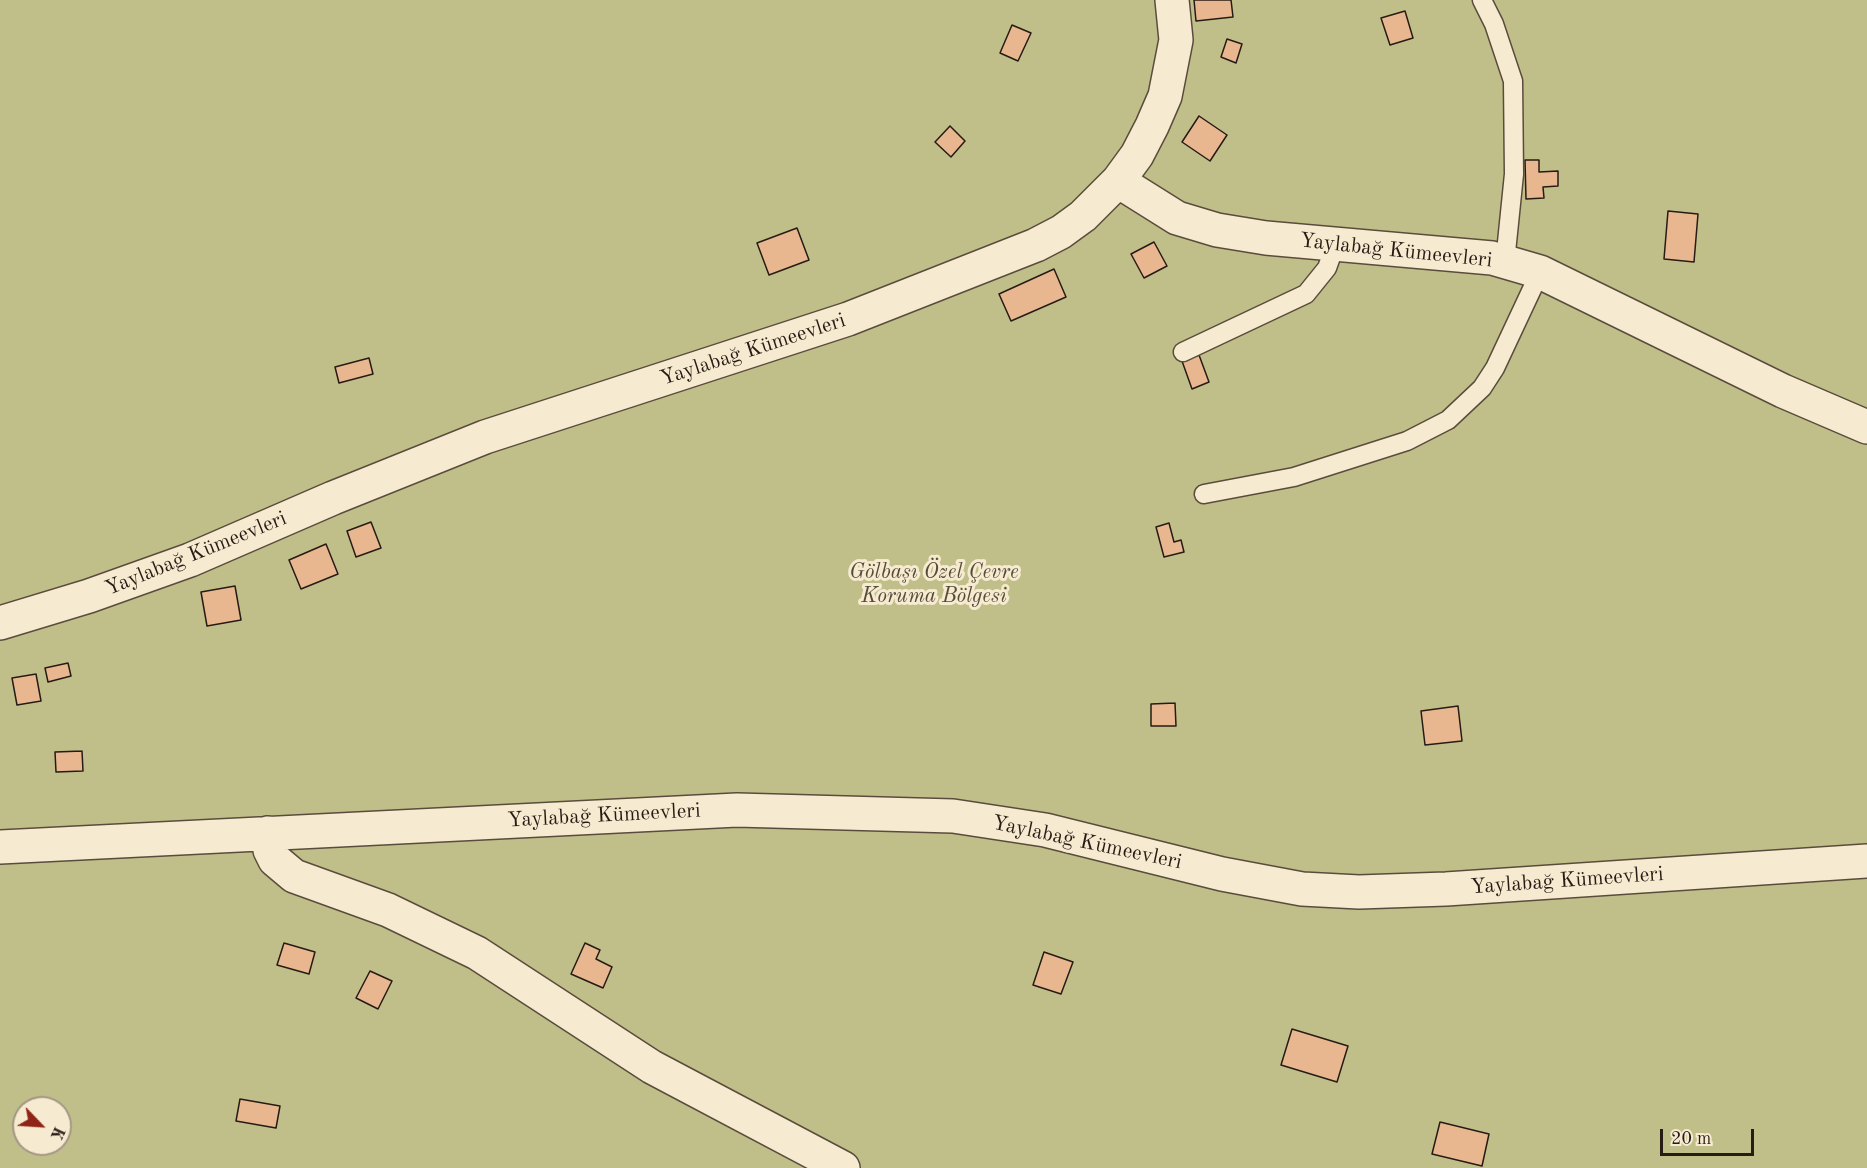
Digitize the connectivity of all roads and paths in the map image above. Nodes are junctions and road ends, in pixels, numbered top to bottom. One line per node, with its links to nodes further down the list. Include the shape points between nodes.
1 (1172, 0): 3 (street, Yaylabağ Kümeevleri, via 1176,40 1165,96 1137,155)
2 (1482, 0): 5 (lane, via 1513,81 1514,174)
3 (1118, 181): 4 (street, Yaylabağ Kümeevleri, via 1177,218 1207,227 1266,238); 10 (street, Yaylabağ Kümeevleri, via 1083,216 1060,232 1010,256 786,341 485,437 190,560)
4 (1336, 243): 5 (street, Yaylabağ Kümeevleri); 7 (lane, via 1327,268 1306,294)
5 (1505, 262): 6 (street, Yaylabağ Kümeevleri)
6 (1540, 273): 8 (street, Yaylabağ Kümeevleri, via 1783,391); 9 (lane, via 1496,368 1482,388 1448,420 1407,441 1294,477)
7 (1183, 352)
8 (1867, 427)
9 (1204, 494)
10 (0, 622)
11 (268, 833): 12 (street, Yaylabağ Kümeevleri); 13 (street, Yaylabağ Kümeevleri, via 737,810 953,816 1045,830 1279,885 1359,892); 14 (street, via 275,860 294,876 388,910 477,953 652,1067)
12 (0, 847)
13 (1867, 861)
14 (843, 1168)

